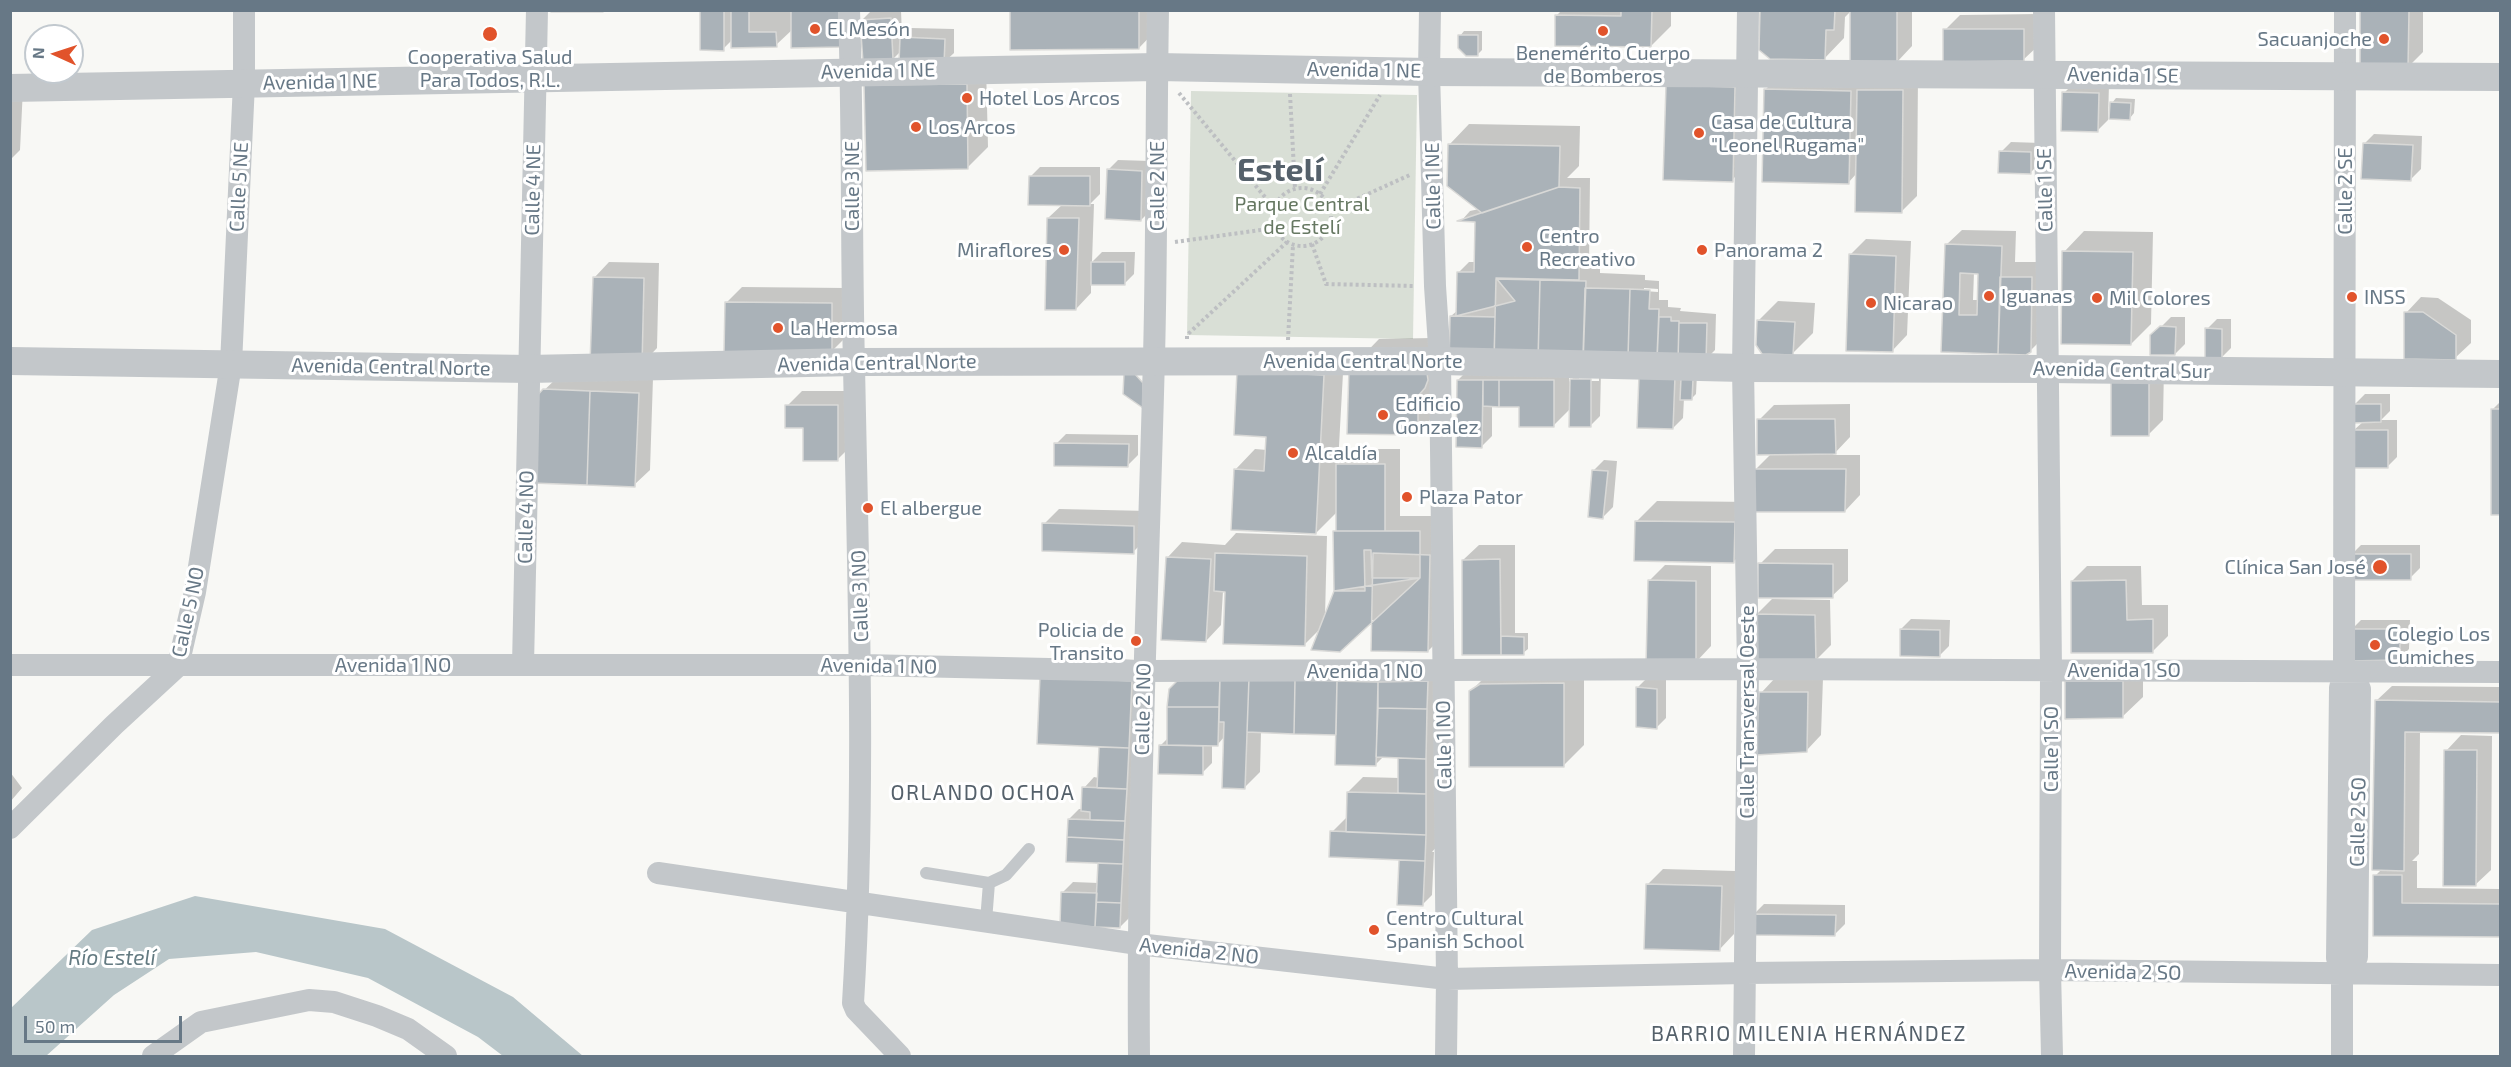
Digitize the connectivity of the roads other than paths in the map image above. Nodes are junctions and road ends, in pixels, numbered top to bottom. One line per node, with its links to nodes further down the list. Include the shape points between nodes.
1 (244, 10): 17 (street, Calle 5 NE)
2 (537, 10): 15 (street, Calle 4 NE)
3 (849, 10): 10 (street, Calle 3 NE)
4 (1158, 10): 9 (street, Calle 2 NE)
5 (1430, 10): 11 (street, Calle 1 NE)
6 (1748, 10): 12 (street, Calle Transversal Oeste)
7 (2044, 10): 13 (street, Calle 1 SE)
8 (2345, 10): 16 (street, Calle 2 SE)
9 (1157, 67): 10 (street, Avenida 1 NE); 11 (street, Avenida 1 NE); 22 (street, Calle 2 NE)
10 (851, 71): 15 (street, Avenida 1 NE); 21 (street, Calle 3 NE)
11 (1429, 72): 12 (street, Avenida 1 NE); 20 (street, Calle 1 NE)
12 (1746, 73): 13 (street, Avenida 1 SE); 24 (street, Calle Transversal Oeste)
13 (2043, 74): 16 (street, Avenida 1 SE); 26 (street, Calle 1 SE)
14 (2500, 77): 16 (street, Avenida 1 SE)
15 (536, 78): 17 (street, Avenida 1 NE); 25 (street, Calle 4 NE)
16 (2345, 78): 27 (street, Calle 2 SE)
17 (244, 83): 18 (street, Avenida 1 NE); 23 (street, Calle 5 NE)
18 (10, 88)
19 (10, 361): 23 (street, Avenida Central Norte)
20 (1440, 361): 22 (street, Avenida Central Norte); 24 (street, Avenida Central Norte); 36 (street, Calle 1 NO)
21 (854, 362): 22 (street, Avenida Central Norte); 25 (street, Avenida Central Norte); 31 (street, Calle 3 NO)
22 (1154, 362): 34 (street, Calle 2 NO)
23 (231, 364): 25 (street, Avenida Central Norte); 32 (street, Calle 5 NO, via 195,592)
24 (1743, 368): 26 (street, Avenida Central Sur); 33 (street, Calle Transversal Oeste)
25 (529, 369): 30 (street, Calle 4 NO)
26 (2047, 369): 27 (street, Avenida Central Sur); 35 (street, Calle 1 SO)
27 (2343, 372): 28 (street, Avenida Central Sur); 37 (street, Calle 2 SO)
28 (2500, 374)
29 (10, 665): 32 (street, Avenida 1 NO)
30 (523, 665): 31 (street, Avenida 1 NO); 32 (street, Avenida 1 NO)
31 (862, 665): 34 (street, Avenida 1 NO); 44 (street, Calle 3 NO)
32 (178, 666): 39 (street, Calle 5 NO)
33 (1748, 669): 35 (street, Avenida 1 SO); 36 (street, Avenida 1 NO); 48 (street, Calle Transversal Oeste)
34 (1143, 670): 36 (street, Avenida 1 NO); 46 (street, Calle 2 NO)
35 (2051, 670): 37 (street, Avenida 1 SO); 47 (street, Calle 1 SO)
36 (1443, 671): 51 (street, Calle 1 NO)
37 (2344, 671): 38 (street, Avenida 1 SO); 49 (street, Calle 2 SO, via 2340,688 2337,958)
38 (2500, 672)
39 (10, 828)
40 (1029, 849): 43 (lane, via 1006,875)
41 (658, 873): 44 (street, Avenida 2 NO)
42 (926, 873): 43 (lane)
43 (989, 883): 45 (lane)
44 (859, 902): 45 (street, Avenida 2 NO); 54 (street, Calle 3 NO, via 854,1007)
45 (986, 921): 46 (street, Avenida 2 NO)
46 (1138, 944): 51 (street, Avenida 2 NO); 55 (street, Calle 2 NO)
47 (2050, 970): 48 (street, Avenida 2 SO); 49 (street, Avenida 2 SO); 58 (street, Calle 1 SO)
48 (1744, 973): 51 (street, Avenida 2 NO); 57 (street, Calle Transversal Oeste)
49 (2342, 975): 50 (street, Avenida 2 SO); 59 (street, Calle 2 SO)
50 (2500, 975)
51 (1447, 979): 56 (street, Calle 1 NO)
52 (153, 1056): 53 (street, via 201,1022 309,1000 334,1002 377,1016 408,1029)
53 (446, 1056)
54 (900, 1056)
55 (1139, 1056)
56 (1446, 1056)
57 (1744, 1056)
58 (2052, 1056)
59 (2342, 1056)

